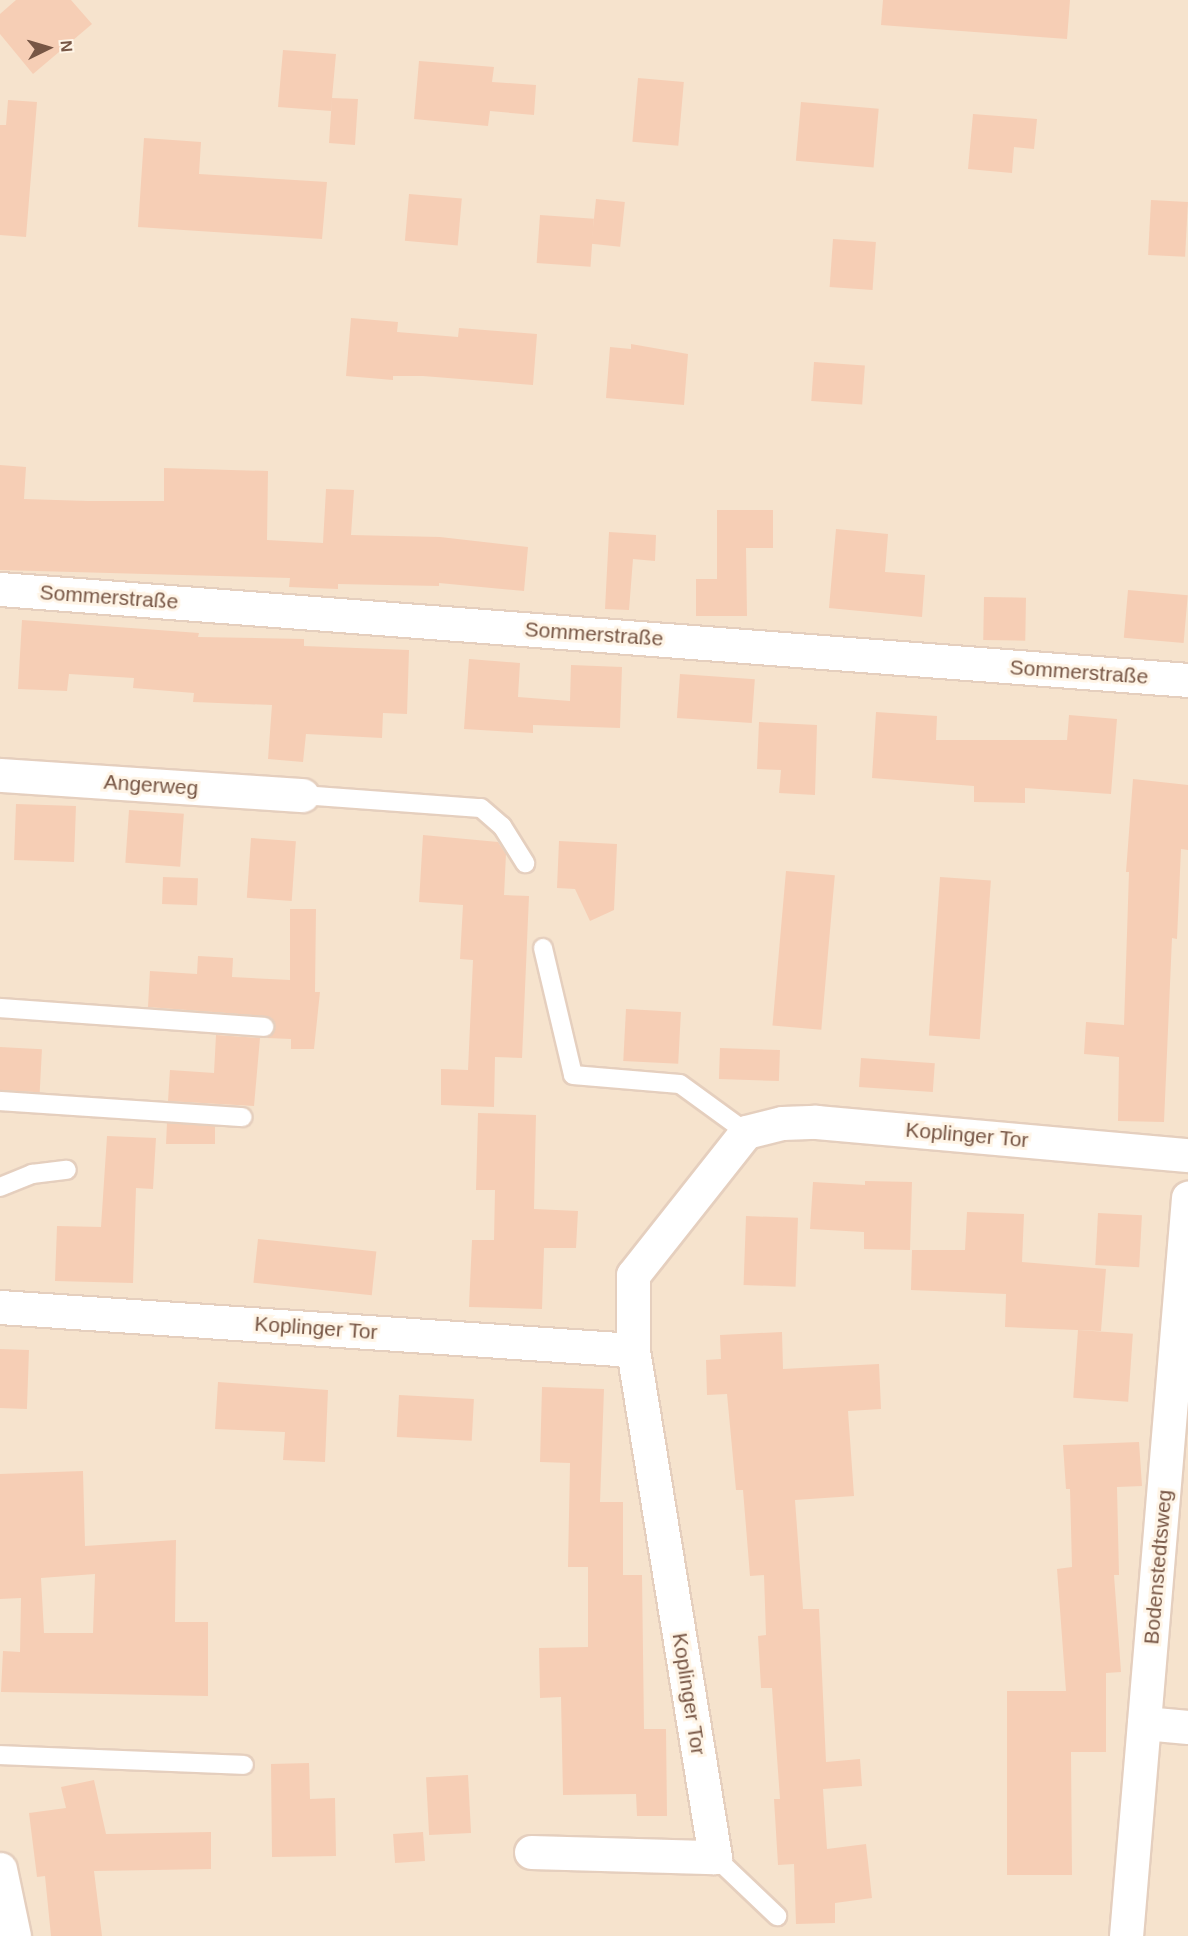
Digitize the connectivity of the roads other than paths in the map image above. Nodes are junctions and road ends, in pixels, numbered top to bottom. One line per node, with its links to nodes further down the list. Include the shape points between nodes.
1 (0, 589): 2 (street, Sommerstraße)
2 (1188, 680)
3 (0, 775): 4 (street, Angerweg)
4 (302, 795): 5 (lane, via 481,808 502,826)
5 (525, 863)
6 (543, 948): 11 (lane, via 573,1075 680,1084)
7 (0, 1008): 8 (lane)
8 (264, 1027)
9 (0, 1101): 10 (lane)
10 (242, 1117)
11 (746, 1132): 12 (street, Koplinger Tor, via 782,1123 816,1122); 18 (street, Koplinger Tor, via 633,1275)
12 (1188, 1155)
13 (67, 1170): 14 (lane, via 32,1174)
14 (0, 1186)
15 (1188, 1198): 16 (street, Bodenstedtsweg)
16 (1186, 1259): 19 (street, Bodenstedtsweg)
17 (0, 1307): 18 (street, Koplinger Tor)
18 (633, 1350): 24 (street, Koplinger Tor)
19 (1144, 1723): 20 (street); 28 (street, Bodenstedtsweg)
20 (1188, 1727)
21 (0, 1755): 22 (lane)
22 (244, 1765)
23 (531, 1852): 24 (street)
24 (715, 1857): 26 (lane)
25 (0, 1869): 27 (street)
26 (777, 1916)
27 (14, 1936)
28 (1126, 1936)

